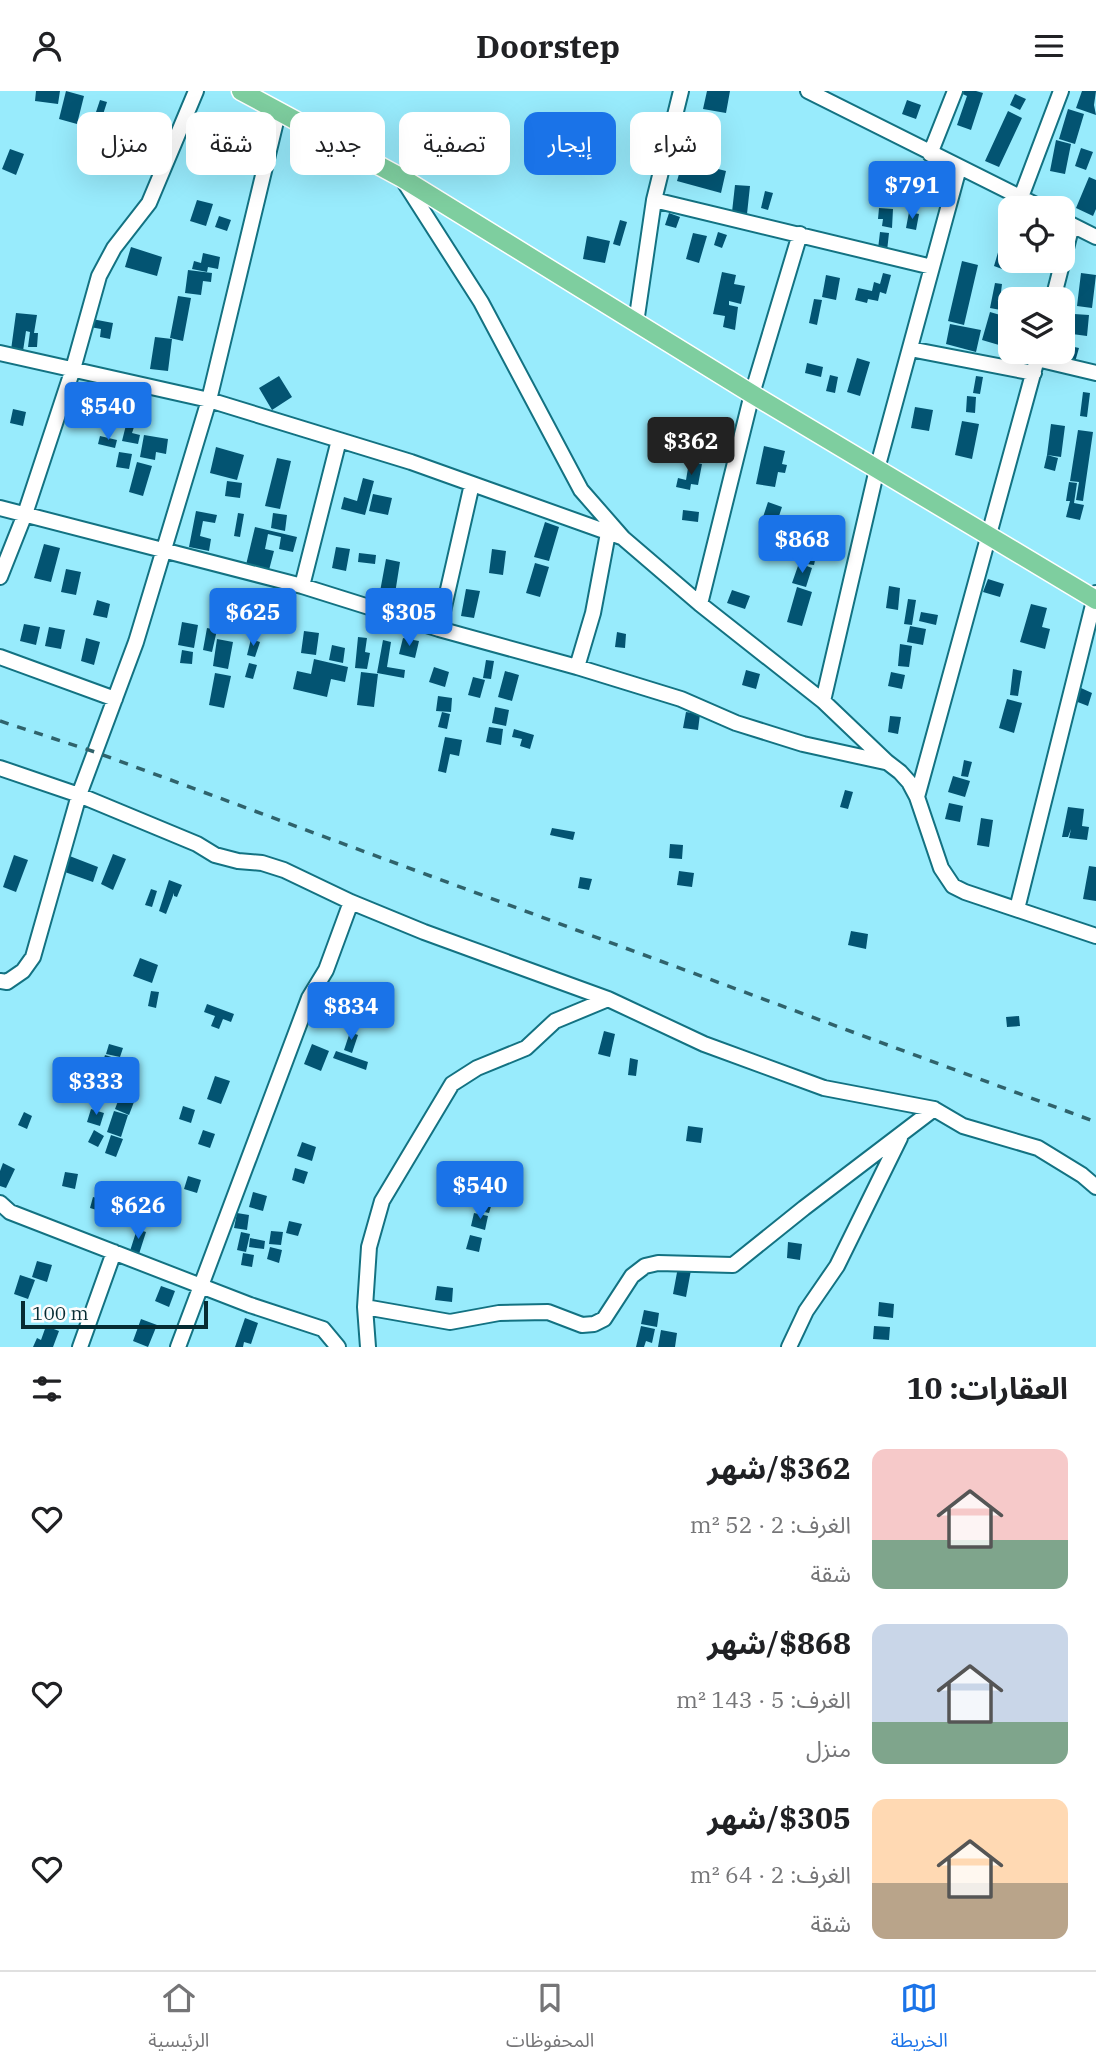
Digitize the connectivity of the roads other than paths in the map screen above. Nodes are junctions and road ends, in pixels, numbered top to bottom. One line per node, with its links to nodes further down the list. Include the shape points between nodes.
1 (196, 91): 24 (street, via 149,203 99,276)
2 (241, 91): 7 (main road)
3 (681, 91): 13 (street)
4 (808, 91): 8 (street)
5 (955, 91): 8 (street)
6 (1061, 91): 12 (street)
7 (278, 113): 10 (main road); 27 (street)
8 (930, 153): 9 (street)
9 (959, 167): 11 (street); 17 (street)
10 (402, 178): 18 (main road); 35 (street, via 481,302 581,491)
11 (1019, 196)
12 (1021, 196)
13 (654, 199): 15 (street); 18 (street)
14 (1075, 227): 16 (street)
15 (800, 234): 17 (street); 26 (street)
16 (1096, 237)
17 (932, 267): 19 (street)
18 (636, 323): 26 (main road)
19 (910, 349): 21 (street); 29 (street)
20 (0, 353): 24 (street)
21 (998, 357)
22 (1036, 364): 34 (street)
23 (1052, 364): 25 (street)
24 (73, 369): 27 (street); 32 (street)
25 (1096, 373)
26 (752, 394): 29 (main road); 40 (street)
27 (209, 400): 28 (street); 36 (street)
28 (339, 440): 30 (street); 38 (street)
29 (877, 469): 34 (main road); 45 (street)
30 (472, 484): 33 (street); 41 (street)
31 (0, 508): 32 (street)
32 (25, 514): 36 (street); 37 (street)
33 (608, 533): 35 (street); 43 (street)
34 (989, 537): 39 (main road); 49 (street)
35 (623, 538): 40 (street)
36 (164, 551): 38 (street); 44 (street)
37 (0, 577)
38 (302, 586): 41 (street)
39 (1095, 598): 51 (street)
40 (700, 604): 45 (street)
41 (439, 629): 43 (street)
42 (0, 657): 44 (street)
43 (577, 667): 46 (street, via 803,744)
44 (115, 699): 48 (street)
45 (823, 701): 46 (street)
46 (887, 762): 49 (street, via 909,782)
47 (0, 768): 48 (street)
48 (79, 795): 50 (street, via 215,855 284,870); 53 (street, via 33,957 23,971 7,982)
49 (917, 797): 51 (street, via 941,868 953,885)
50 (351, 902): 54 (street); 60 (street, via 326,971 309,998)
51 (1017, 909): 52 (street)
52 (1096, 936)
53 (0, 981)
54 (608, 999): 55 (street, via 704,1044 824,1088); 61 (street, via 555,1021 526,1048 477,1067 452,1084 382,1201 369,1247)
55 (934, 1109): 56 (street); 57 (street, via 963,1126 1038,1148)
56 (903, 1134): 61 (street, via 733,1265 645,1266 632,1276 604,1319 594,1324 582,1325 548,1312 499,1313 450,1322); 66 (street, via 837,1266 806,1311)
57 (1096, 1187)
58 (0, 1203): 59 (street, via 10,1212)
59 (114, 1252): 60 (street); 62 (street)
60 (201, 1285): 63 (street); 64 (street, via 323,1329)
61 (365, 1307): 65 (street)
62 (80, 1347)
63 (178, 1347)
64 (338, 1347)
65 (368, 1347)
66 (789, 1347)

